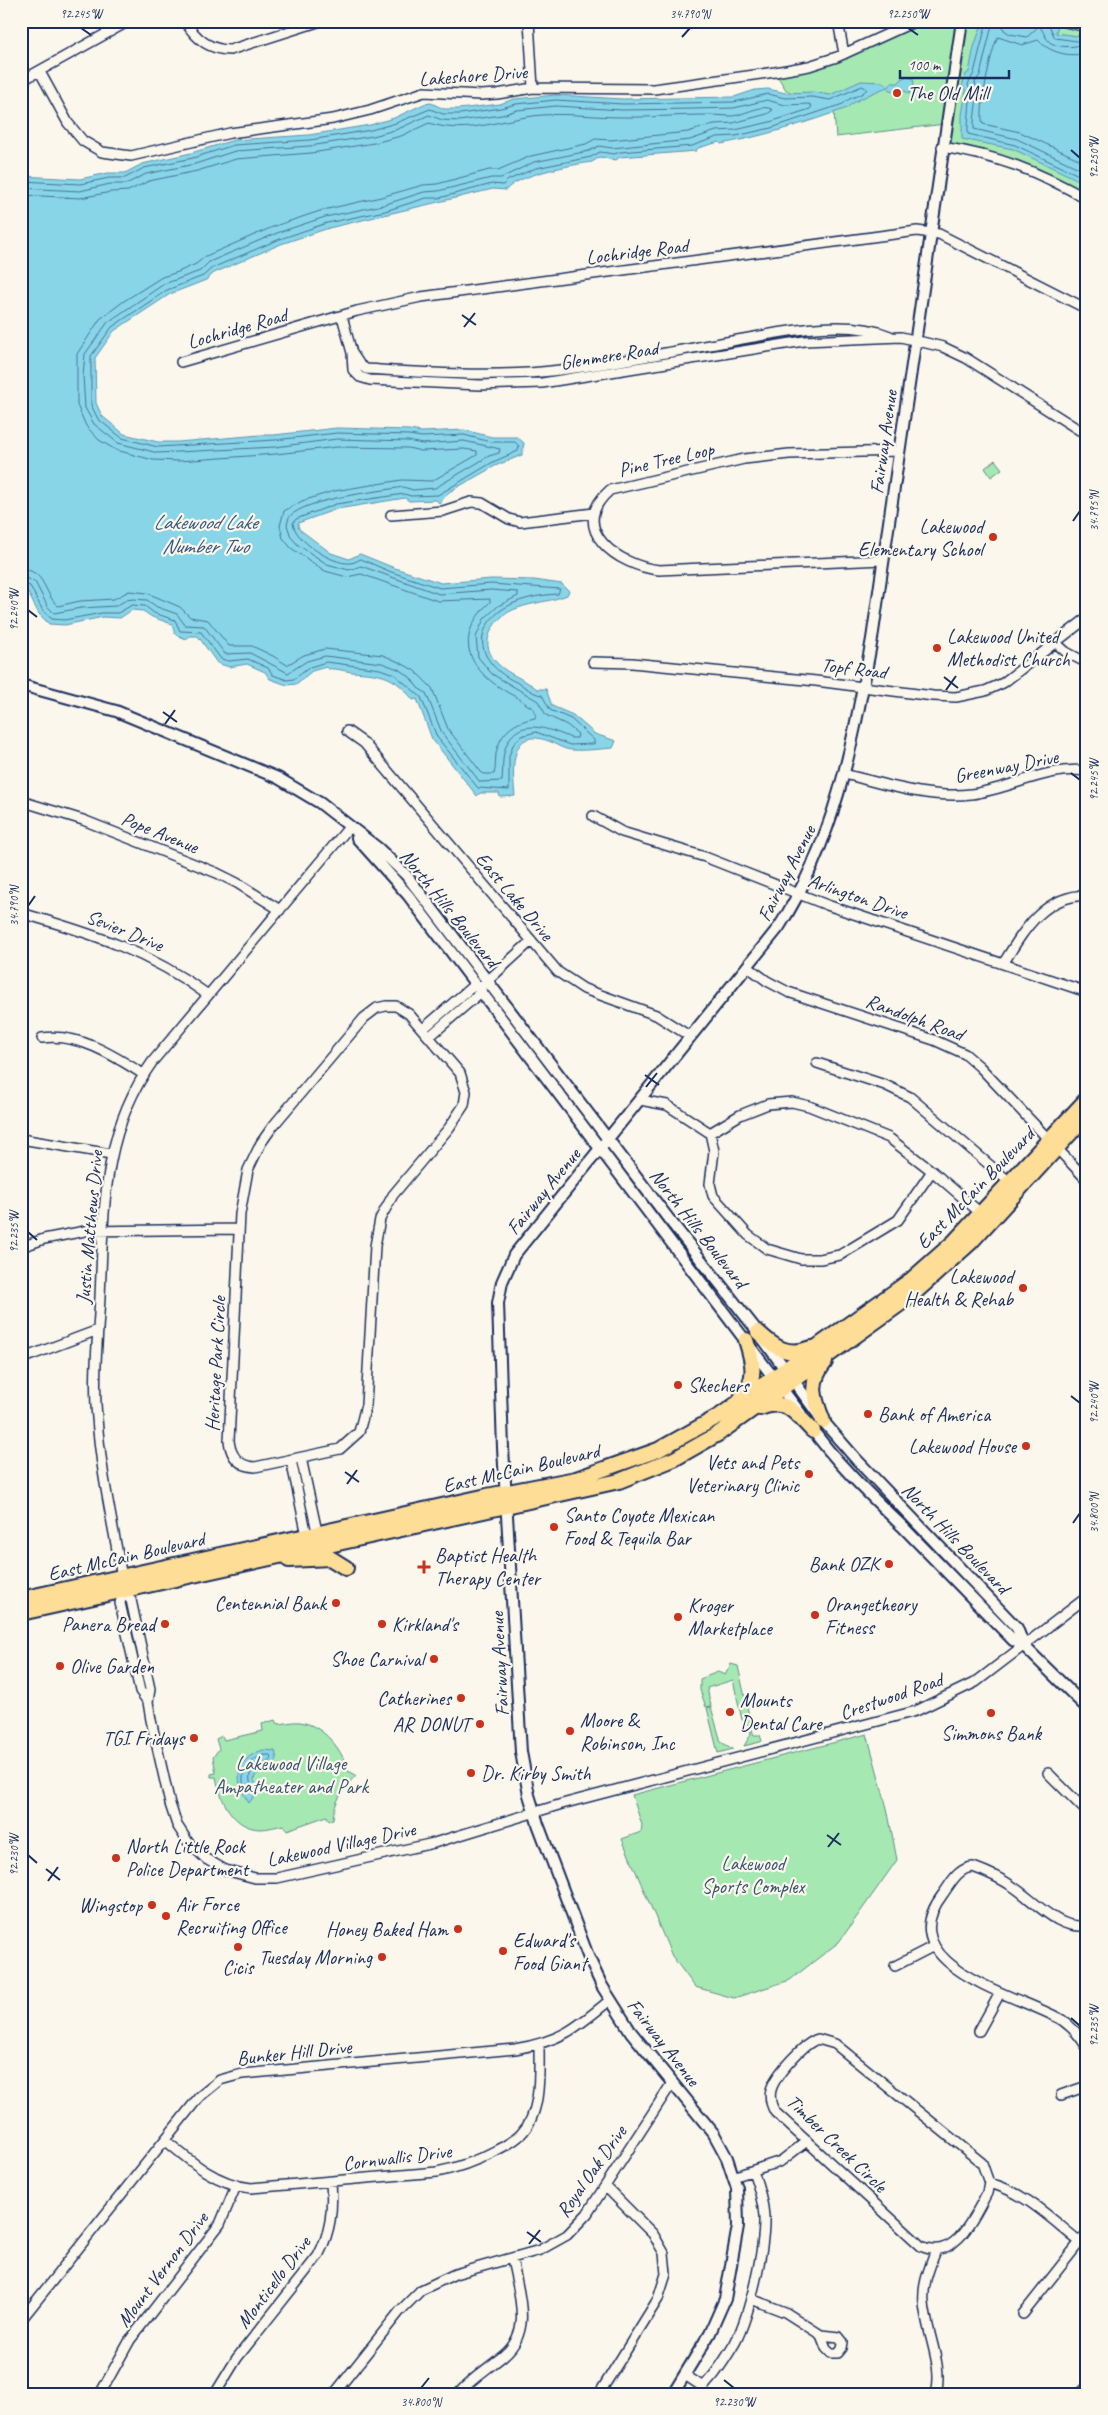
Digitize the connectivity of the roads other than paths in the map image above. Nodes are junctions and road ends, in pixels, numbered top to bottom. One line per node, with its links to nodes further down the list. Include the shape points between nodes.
1 (129, 21): 11 (street)
2 (185, 21): 3 (street, via 203,42 217,49 230,50)
3 (321, 21)
4 (529, 21): 13 (street)
5 (838, 21): 10 (street)
6 (916, 21): 10 (street, Lakeshore Drive)
7 (962, 21): 14 (street, Fairway Avenue)
8 (1061, 21): 9 (street)
9 (1087, 27)
10 (844, 54): 13 (street, Lakeshore Drive, via 809,66 673,87 629,90)
11 (40, 72): 12 (street); 13 (street, Lakeshore Drive, via 68,123 83,141 102,152 124,156 230,133 333,119 424,92 497,94)
12 (21, 81)
13 (533, 88)
14 (942, 147): 15 (street, via 1006,160); 16 (street, Fairway Avenue)
15 (1087, 199)
16 (930, 232): 17 (street, Lochridge Road); 18 (street, Lochridge Road, via 917,231 466,290 392,302); 19 (street, Fairway Avenue)
17 (1087, 310)
18 (342, 316): 19 (street, Glenmere Road, via 352,353 366,369 506,375 561,370 811,329 860,330); 20 (street, Lochridge Road)
19 (916, 340): 21 (street, Glenmere Road, via 966,358); 22 (street, Fairway Avenue)
20 (181, 362)
21 (1087, 435)
22 (899, 451): 23 (street, Pine Tree Loop, via 789,454 744,459 614,488 600,499); 25 (street, Fairway Avenue)
23 (594, 513): 24 (street, via 520,522 508,519 482,503 471,502 443,511); 25 (street, via 596,530 606,546 617,557 643,569)
24 (392, 515)
25 (883, 560): 31 (street, Fairway Avenue)
26 (1087, 618): 27 (street, Topf Road)
27 (1056, 643): 29 (street); 31 (street, Topf Road, via 1003,683 976,694 942,697)
28 (593, 662): 31 (street, Topf Road, via 632,663)
29 (1087, 663)
30 (21, 684): 37 (street, North Hills Boulevard, via 116,711 254,767 298,789)
31 (863, 687): 34 (street, Fairway Avenue)
32 (347, 731): 42 (street, East Lake Drive, via 364,743)
33 (1087, 771): 34 (street, Greenway Drive, via 1053,772 982,792 949,795 929,794)
34 (844, 774): 38 (street, Fairway Avenue, via 824,840)
35 (21, 802): 40 (street, Pope Avenue, via 83,820 217,874)
36 (593, 816): 38 (street, Arlington Drive, via 622,832 705,856)
37 (350, 826): 40 (street, Justin Matthews Drive); 45 (street, North Hills Boulevard, via 406,874)
38 (798, 894): 43 (street, Arlington Drive); 44 (street, Fairway Avenue, via 779,927)
39 (1087, 895): 43 (street, via 1058,900 1040,912)
40 (280, 910): 47 (street, Justin Matthews Drive)
41 (21, 913): 47 (street, Sevier Drive, via 134,951 168,967)
42 (531, 942): 45 (street); 51 (street, East Lake Drive, via 553,967 572,982 656,1015)
43 (1003, 964): 46 (street, Arlington Drive)
44 (748, 967): 51 (street, Fairway Avenue); 60 (street, Randolph Road, via 788,992 934,1040 965,1054)
45 (481, 986): 48 (street); 49 (street); 59 (street, North Hills Boulevard); 61 (street, North Hills Boulevard)
46 (1087, 992)
47 (208, 994): 53 (street, Justin Matthews Drive)
48 (423, 1029): 49 (street, Heritage Park Circle); 67 (street, Heritage Park Circle, via 396,1006 377,1008 364,1018 261,1143 244,1186)
49 (428, 1037): 79 (street, Heritage Park Circle, via 460,1074 466,1092 464,1105 393,1195 379,1223 374,1246 366,1405 362,1427 340,1449)
50 (42, 1038): 53 (street, via 77,1040 102,1050)
51 (691, 1038): 55 (street, Fairway Avenue)
52 (817, 1063): 65 (street, via 885,1085 910,1097)
53 (143, 1074): 62 (street, Justin Matthews Drive, via 119,1124)
54 (1087, 1098): 60 (main road, East McCain Boulevard)
55 (640, 1100): 57 (street, via 667,1105); 59 (street, Fairway Avenue)
56 (1087, 1116): 60 (main road, East McCain Boulevard)
57 (710, 1133): 63 (street, via 740,1115 768,1104 792,1102 889,1138); 63 (street, via 714,1151 710,1184 713,1196 759,1243 801,1259 840,1256 898,1220)
58 (21, 1139): 62 (street)
59 (608, 1139): 61 (street, Fairway Avenue); 71 (street, North Hills Boulevard)
60 (1052, 1145): 64 (street, Randolph Road); 65 (main road, East McCain Boulevard)
61 (601, 1148): 72 (street, North Hills Boulevard); 81 (street, Fairway Avenue, via 514,1255 502,1282 497,1318)
62 (111, 1154): 68 (street, Justin Matthews Drive)
63 (932, 1171): 66 (street)
64 (1087, 1180)
65 (1014, 1186): 66 (main road, East McCain Boulevard)
66 (985, 1217): 74 (main road, East McCain Boulevard, via 928,1283); 76 (main road, East McCain Boulevard, via 911,1280)
67 (239, 1229): 68 (street); 80 (street, Heritage Park Circle, via 230,1451 236,1461 247,1467)
68 (103, 1231): 69 (street, via 68,1233); 70 (street, Justin Matthews Drive)
69 (21, 1247)
70 (98, 1330): 75 (street); 85 (street, Justin Matthews Drive, via 96,1418)
71 (758, 1332): 73 (main road, via 785,1352); 76 (street, North Hills Boulevard)
72 (746, 1340): 76 (street, North Hills Boulevard); 77 (main road, via 754,1366)
73 (818, 1345)
74 (827, 1358): 76 (main road, East McCain Boulevard); 78 (main road, via 813,1387)
75 (21, 1359)
76 (784, 1379): 77 (main road, East McCain Boulevard); 78 (street, North Hills Boulevard)
77 (740, 1409): 78 (main road, via 781,1404); 81 (main road, East McCain Boulevard, via 656,1451)
78 (818, 1426): 89 (street, North Hills Boulevard, via 890,1516 1013,1640); 89 (street, North Hills Boulevard, via 856,1459 1017,1628)
79 (300, 1458): 80 (street, Heritage Park Circle); 82 (street)
80 (291, 1460): 82 (street)
81 (507, 1499): 82 (main road, East McCain Boulevard); 93 (street, Fairway Avenue, via 521,1752)
82 (314, 1541): 83 (main road, East McCain Boulevard); 85 (main road, East McCain Boulevard)
83 (263, 1559): 84 (main road, via 330,1558); 85 (main road, East McCain Boulevard)
84 (346, 1568)
85 (123, 1584): 87 (main road, East McCain Boulevard); 88 (main road, East McCain Boulevard); 93 (street, Lakewood Village Drive, via 132,1600 149,1681 148,1702 177,1825 188,1842 224,1870 241,1876 277,1878 434,1843)
86 (1087, 1597): 89 (street, Crestwood Road)
87 (21, 1600)
88 (21, 1613)
89 (1024, 1646): 90 (street, North Hills Boulevard); 93 (street, Crestwood Road, via 969,1685 916,1711)
90 (1087, 1708)
91 (1048, 1773): 92 (street)
92 (1087, 1812)
93 (535, 1813): 98 (street, Fairway Avenue, via 588,1956)
94 (1087, 1925): 95 (street, via 1062,1922 1006,1882 970,1867 960,1871 934,1907 930,1920)
95 (934, 1946): 96 (street); 97 (street, via 952,1965)
96 (896, 1966)
97 (1000, 1993): 99 (street); 101 (street, via 1062,2020)
98 (610, 2000): 100 (street, Bunker Hill Drive, via 567,2034); 102 (street, Fairway Avenue)
99 (979, 2031)
100 (538, 2045): 105 (street, Bunker Hill Drive, via 232,2075 207,2088); 109 (street, Cornwallis Drive, via 533,2116 512,2141 455,2169)
101 (1087, 2048)
102 (672, 2083): 108 (street, Fairway Avenue, via 719,2142); 112 (street, Royal Oak Drive)
103 (1087, 2086): 104 (street)
104 (1061, 2095)
105 (165, 2140): 111 (street, via 212,2176); 119 (street, Bunker Hill Drive)
106 (807, 2141): 107 (street, via 781,2161); 110 (street, Timber Creek Circle, via 775,2112 770,2092 802,2048 811,2041 826,2040 971,2153 982,2163); 115 (street, Timber Creek Circle, via 918,2244)
107 (753, 2171): 108 (street); 117 (street, via 760,2189 764,2216)
108 (733, 2177): 121 (street, Fairway Avenue, via 738,2226 725,2299 710,2333)
109 (331, 2182): 111 (street, Cornwallis Drive, via 259,2188); 125 (street, Monticello Drive, via 332,2219 318,2256 237,2358)
110 (988, 2184): 114 (street, via 1021,2195); 115 (street, via 982,2203 957,2241)
111 (236, 2186): 124 (street, Mount Vernon Drive, via 220,2224 130,2340)
112 (606, 2186): 116 (street, Royal Oak Drive, via 583,2219 567,2235 540,2250); 128 (street, via 653,2234 664,2253 666,2274 658,2299)
113 (1087, 2233): 114 (street)
114 (1080, 2242): 118 (street)
115 (936, 2250): 130 (street, via 926,2280 924,2303 938,2376)
116 (512, 2258): 126 (street, Royal Oak Drive, via 455,2274 421,2290 400,2311); 127 (street, via 522,2313 521,2330 504,2355)
117 (750, 2299): 120 (street, via 785,2312); 123 (street, via 735,2342)
118 (1023, 2314)
119 (21, 2320)
120 (820, 2335)
121 (685, 2375): 123 (street); 129 (street, Fairway Avenue)
122 (1087, 2387): 131 (street)
123 (702, 2390)
124 (100, 2394)
125 (215, 2394)
126 (334, 2394)
127 (458, 2394)
128 (599, 2394)
129 (673, 2394)
130 (936, 2394)
131 (1080, 2394)

